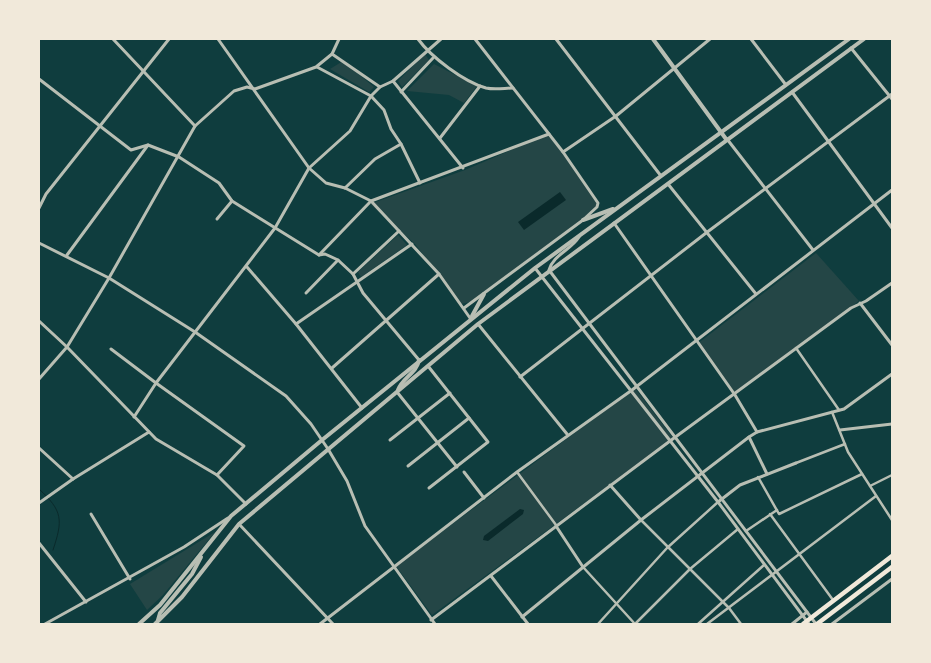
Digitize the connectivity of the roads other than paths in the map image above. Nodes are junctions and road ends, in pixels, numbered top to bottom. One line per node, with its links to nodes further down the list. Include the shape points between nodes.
1 (114, 39): 20 (street)
2 (169, 39): 20 (street)
3 (218, 39): 27 (street)
4 (339, 39): 16 (street)
5 (418, 39): 15 (street)
6 (441, 39): 15 (street)
7 (475, 39): 26 (street)
8 (556, 39): 32 (street)
9 (653, 39): 19 (street)
10 (709, 39): 19 (street)
11 (751, 39): 23 (street)
12 (846, 39): 14 (street); 23 (street)
13 (864, 39): 14 (street)
14 (852, 48): 28 (street); 31 (street)
15 (426, 51): 17 (street); 22 (street)
16 (332, 54): 18 (street); 25 (street)
17 (434, 58): 24 (street); 29 (street)
18 (316, 67): 27 (street); 30 (street)
19 (675, 69): 32 (street); 35 (street)
20 (143, 71): 33 (street); 34 (street)
21 (39, 80): 33 (street)
22 (393, 81): 25 (street); 29 (street)
23 (786, 85): 35 (street)
24 (480, 86): 26 (street); 37 (street)
25 (380, 87): 30 (street)
26 (514, 88): 36 (street)
27 (255, 89): 34 (street, via 247,87 234,91); 44 (street)
28 (791, 91): 38 (street); 39 (street)
29 (401, 92): 37 (street)
30 (371, 96): 40 (street, via 386,112 390,129); 44 (street, via 350,132)
31 (891, 97): 39 (street)
32 (616, 116): 42 (street); 46 (street)
33 (98, 126): 41 (street, via 131,150); 55 (street)
34 (194, 126): 43 (street)
35 (722, 131): 38 (street); 46 (street)
36 (550, 134): 42 (street); 45 (street)
37 (440, 138): 45 (street)
38 (726, 139): 48 (street); 50 (street)
39 (828, 142): 50 (street); 54 (street)
40 (401, 144): 47 (street); 49 (street, via 375,159)
41 (148, 145): 43 (street); 68 (street)
42 (563, 152): 58 (street, via 598,203 598,207)
43 (179, 157): 52 (street, via 219,183); 78 (street)
44 (310, 168): 49 (street, via 326,183); 60 (street)
45 (463, 168): 47 (street)
46 (661, 176): 56 (street)
47 (420, 183): 53 (street)
48 (668, 184): 59 (street); 64 (street)
49 (345, 188): 53 (street)
50 (765, 190): 64 (street); 67 (street)
51 (892, 190): 54 (street)
52 (232, 201): 57 (street); 60 (street)
53 (370, 201): 62 (street); 69 (street)
54 (874, 204): 61 (street); 67 (street)
55 (39, 208)
56 (618, 208): 58 (street); 63 (street)
57 (217, 219)
58 (583, 220): 82 (street)
59 (614, 223): 73 (street); 77 (street)
60 (275, 228): 69 (street); 71 (street)
61 (892, 228)
62 (399, 231): 66 (street); 74 (street)
63 (581, 233): 72 (street); 73 (street, via 575,243 551,262)
64 (706, 233): 77 (street); 83 (street)
65 (39, 242): 68 (street)
66 (412, 244): 75 (street); 79 (street)
67 (813, 250): 83 (street)
68 (67, 255): 78 (street)
69 (319, 255): 70 (street)
70 (338, 260): 74 (street); 81 (street)
71 (246, 266): 90 (street); 93 (street)
72 (535, 268): 76 (street); 86 (street)
73 (549, 270): 76 (street); 89 (street)
74 (354, 274): 79 (street)
75 (438, 274): 85 (street); 88 (street)
76 (542, 275): 91 (street); 92 (street)
77 (650, 276): 89 (street); 94 (street)
78 (110, 278): 93 (street); 96 (street)
79 (357, 283): 88 (street); 90 (street)
80 (892, 283): 84 (street)
81 (306, 293)
82 (484, 294): 85 (street); 86 (street)
83 (756, 294): 94 (street)
84 (860, 303): 95 (street); 97 (street)
85 (464, 308): 86 (street)
86 (470, 318): 99 (street)
87 (39, 321): 96 (street)
88 (385, 321): 99 (street); 101 (street)
89 (590, 323): 92 (street); 106 (street)
90 (296, 324): 101 (street)
91 (478, 324): 100 (street); 103 (street)
92 (584, 328): 103 (street); 107 (street)
93 (196, 332): 105 (street); 124 (street, via 286,396)
94 (696, 341): 106 (street); 110 (street)
95 (892, 345)
96 (68, 348): 104 (street); 114 (street)
97 (796, 348): 110 (street); 112 (street)
98 (111, 349): 105 (street)
99 (420, 360): 108 (street, via 400,383); 111 (street)
100 (428, 366): 108 (street); 109 (street)
101 (332, 368): 111 (street)
102 (892, 374): 112 (street)
103 (520, 377): 121 (street)
104 (39, 378)
105 (156, 383): 114 (street); 139 (street, via 244,446)
106 (637, 386): 107 (street); 122 (street)
107 (632, 390): 121 (street); 126 (street)
108 (397, 392): 116 (street); 130 (street)
109 (450, 393): 115 (street); 116 (street)
110 (735, 395): 120 (street); 122 (street)
111 (362, 408): 124 (street)
112 (839, 410): 113 (street)
113 (832, 411): 118 (street); 120 (street)
114 (134, 417): 119 (street)
115 (469, 418): 127 (street); 133 (street, via 488,442)
116 (418, 419): 125 (street); 127 (street)
117 (892, 424): 118 (street)
118 (840, 430): 128 (street)
119 (149, 432): 139 (street, via 164,445); 143 (street)
120 (757, 432): 123 (street)
121 (567, 434): 135 (street)
122 (677, 437): 126 (street); 136 (street)
123 (749, 437): 136 (street); 137 (street)
124 (322, 440): 130 (street); 152 (street)
125 (390, 440)
126 (670, 441): 141 (street); 144 (street)
127 (438, 443): 132 (street); 133 (street)
128 (845, 444): 131 (street); 138 (street)
129 (39, 448): 143 (street)
130 (328, 449): 159 (street); 170 (street, via 347,481 366,526)
131 (796, 463): 137 (street)
132 (408, 466)
133 (457, 467): 146 (street)
134 (464, 472): 148 (street)
135 (517, 472): 148 (street); 160 (street)
136 (703, 473): 141 (street); 149 (street)
137 (766, 474): 142 (street)
138 (862, 474): 145 (street); 153 (street, via 779,514)
139 (217, 475): 152 (street)
140 (892, 476): 145 (street)
141 (698, 477): 150 (street); 157 (street)
142 (758, 477): 149 (street, via 740,485); 153 (street)
143 (73, 479): 151 (street)
144 (610, 485): 157 (street); 160 (street)
145 (870, 486): 147 (street)
146 (429, 488)
147 (876, 496): 158 (street); 166 (street)
148 (484, 498): 170 (street)
149 (722, 499): 150 (street); 162 (street)
150 (718, 502): 161 (street); 164 (street)
151 (39, 504)
152 (246, 504): 156 (street)
153 (777, 510): 155 (street)
154 (91, 514): 176 (street)
155 (770, 514): 162 (street); 166 (street)
156 (231, 516): 165 (street); 176 (street)
157 (641, 520): 164 (street); 169 (street)
158 (892, 520)
159 (239, 524): 186 (street); 191 (street)
160 (556, 525): 169 (street); 175 (street)
161 (738, 529): 168 (street); 172 (street)
162 (746, 532): 173 (street)
163 (39, 543): 180 (street)
164 (667, 548): 172 (street); 181 (street)
165 (202, 552): 190 (street, via 160,605); 191 (street, via 192,574 160,613)
166 (800, 554): 173 (street); 178 (street)
167 (892, 556): 178 (main road)
168 (764, 565): 174 (street); 179 (street)
169 (583, 567): 181 (street); 185 (street)
170 (394, 568): 186 (street); 187 (street)
171 (892, 568): 201 (main road)
172 (690, 569): 179 (street); 181 (street, via 635,624)
173 (776, 572): 174 (street); 183 (street)
174 (772, 575): 182 (street); 184 (street)
175 (491, 576): 185 (street); 187 (street)
176 (130, 579): 180 (street)
177 (892, 579): 202 (street)
178 (834, 600): 188 (main road)
179 (722, 601): 182 (street); 197 (street)
180 (86, 602): 189 (street)
181 (617, 604): 196 (street)
182 (728, 608): 198 (street); 199 (street)
183 (807, 612): 184 (street); 188 (street)
184 (803, 616): 188 (street); 200 (street)
185 (522, 617): 195 (street)
186 (327, 618): 192 (street); 193 (street)
187 (431, 620): 194 (street)
188 (808, 622): 201 (street)
189 (45, 624)
190 (139, 624)
191 (157, 624)
192 (320, 624)
193 (331, 624)
194 (435, 624)
195 (528, 624)
196 (598, 624)
197 (698, 624)
198 (707, 624)
199 (741, 624)
200 (792, 624)
201 (817, 624)
202 (832, 624)

